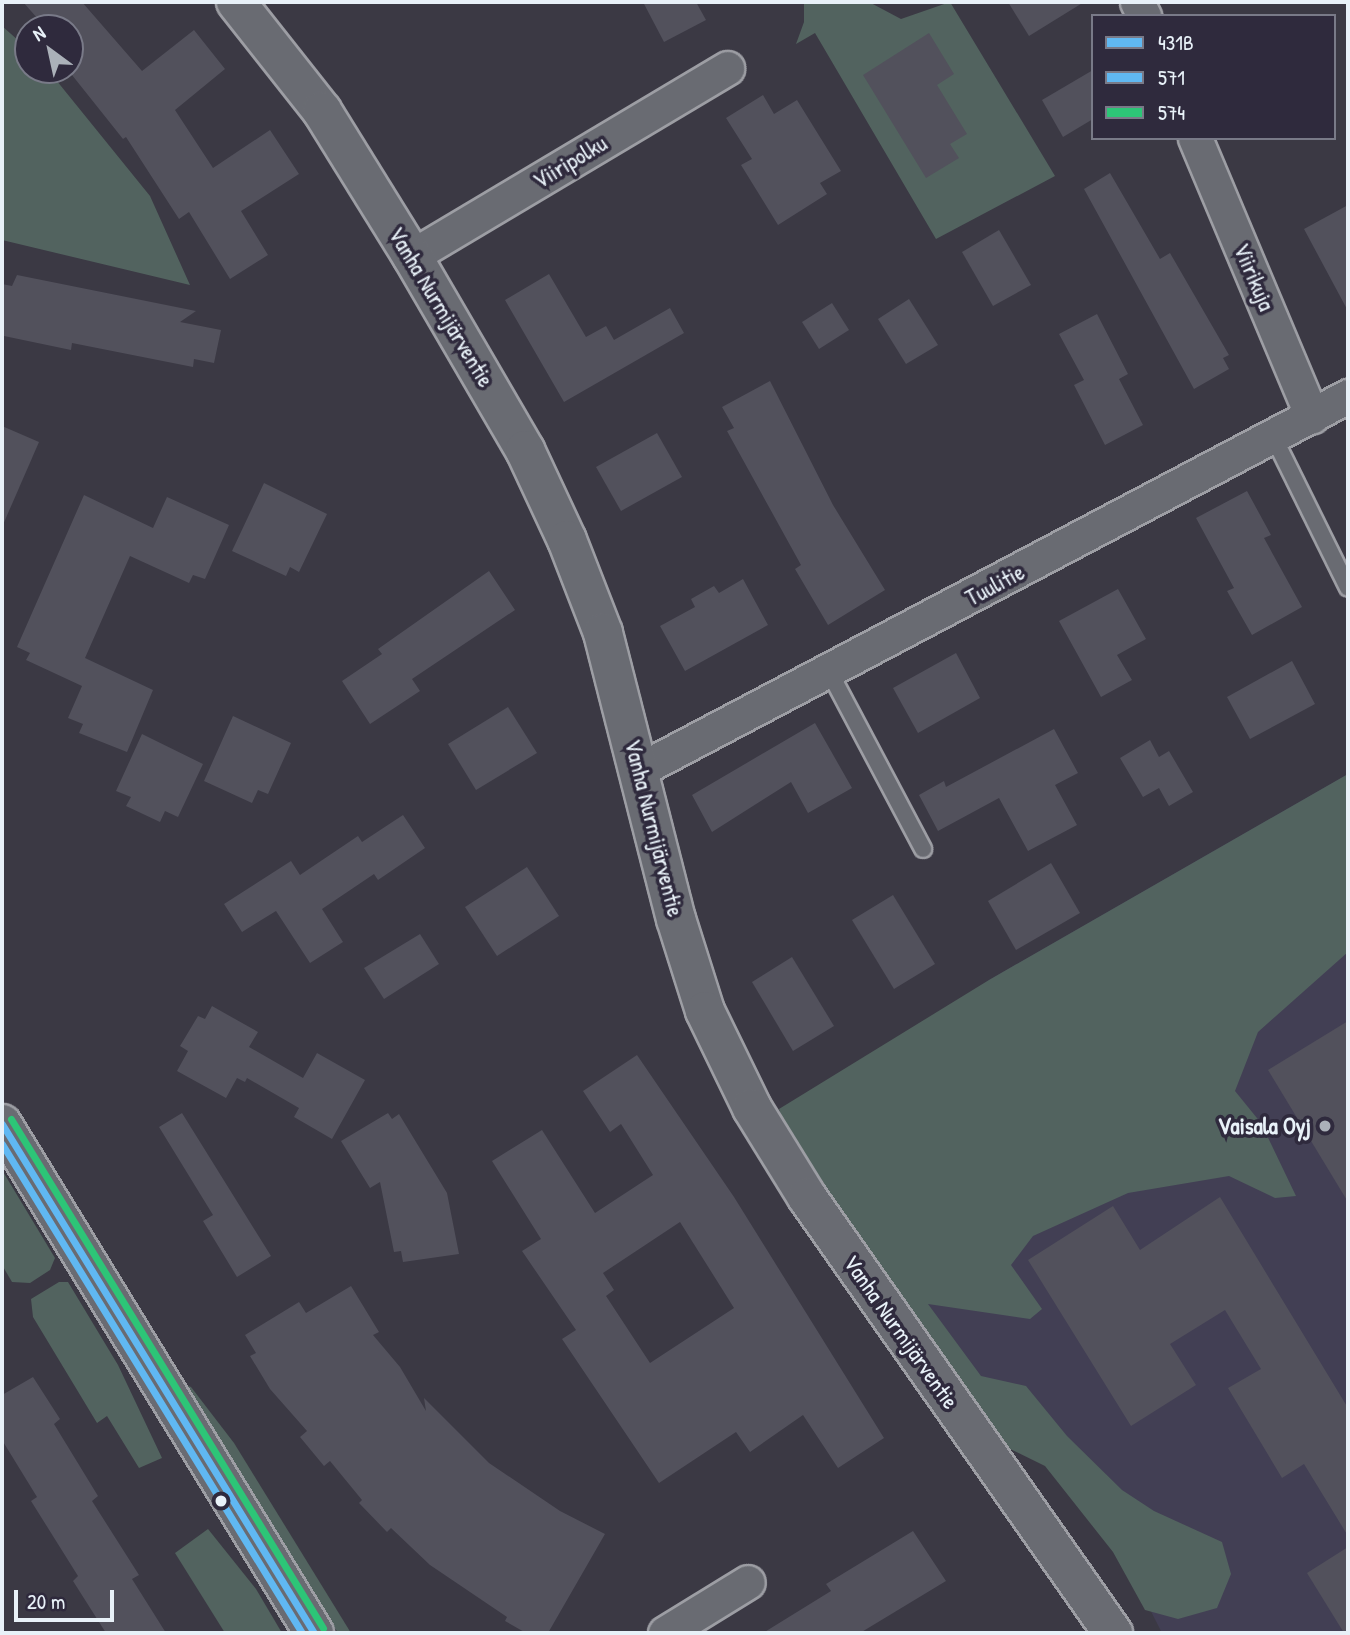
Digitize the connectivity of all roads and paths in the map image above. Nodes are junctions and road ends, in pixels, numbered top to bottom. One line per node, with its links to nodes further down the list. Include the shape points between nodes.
1 (236, 2): 4 (street, Vanha Nurmijärventie, via 322,111)
2 (727, 68): 4 (street, Viiripolku)
3 (1196, 140): 6 (street, Viirikuja)
4 (412, 256): 10 (street, Vanha Nurmijärventie, via 525,450 567,540 603,633)
5 (1348, 396): 6 (street, Tuulitie)
6 (1312, 416): 7 (street, Tuulitie)
7 (1273, 436): 8 (lane); 9 (street, Tuulitie)
8 (1348, 588)
9 (830, 673): 10 (street, Tuulitie); 11 (lane)
10 (639, 771): 16 (street, Vanha Nurmijärventie, via 676,919 705,1011 752,1108 807,1198)
11 (923, 849)
12 (2, 1124): 14 (street)
13 (748, 1582): 15 (street)
14 (314, 1633)
15 (665, 1633)
16 (1113, 1633)

